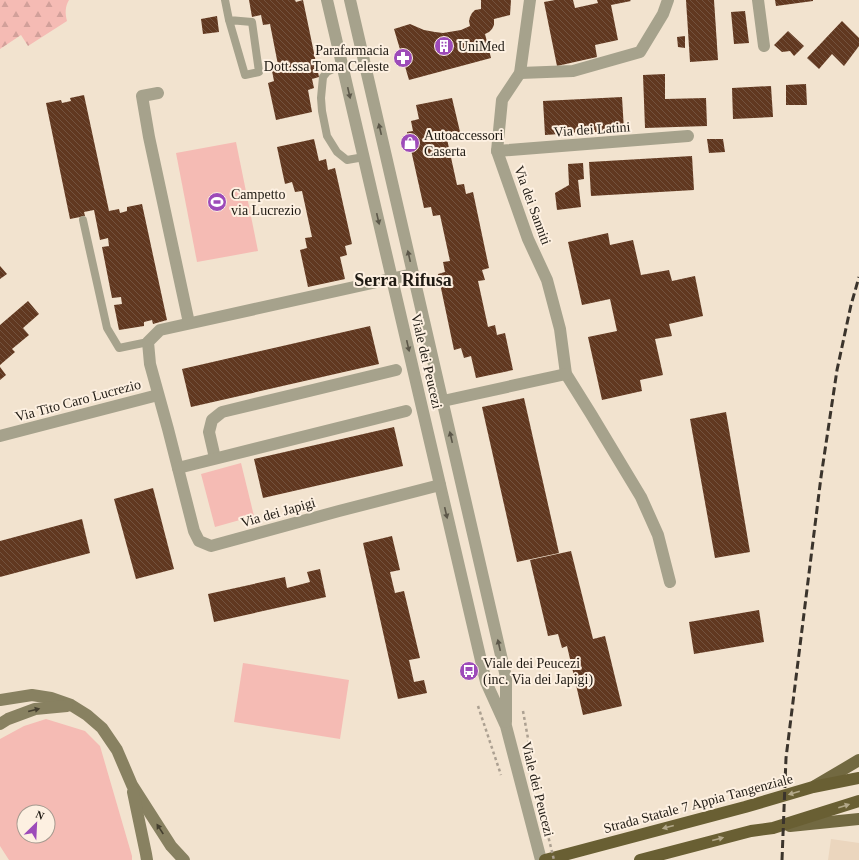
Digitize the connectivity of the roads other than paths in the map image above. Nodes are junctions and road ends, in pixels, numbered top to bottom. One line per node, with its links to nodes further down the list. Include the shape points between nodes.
1 (225, 0): 7 (lane)
2 (327, 0): 10 (street, Viale dei Peucezi)
3 (350, 0): 9 (street, Viale dei Peucezi)
4 (530, 0): 11 (street, Via dei Sanniti)
5 (668, 0): 11 (street, via 663,14 640,52 573,71)
6 (758, 0): 8 (street)
7 (229, 20): 7 (lane, via 245,75 259,72 252,22)
8 (764, 46)
9 (363, 58): 10 (street); 17 (street, Viale dei Peucezi, one-way to 9)
10 (342, 65): 15 (street, Viale dei Peucezi, one-way to 15); 15 (lane, via 327,72 323,77 321,98 327,136 337,152 347,160)
11 (520, 73): 14 (street, Via dei Sanniti, via 502,100)
12 (158, 93): 19 (street, via 142,96)
13 (688, 136): 14 (street, Via dei Latini)
14 (497, 151): 22 (street, Via dei Sanniti, via 528,239 547,280 560,329)
15 (364, 157): 18 (street, Viale dei Peucezi, one-way to 18)
16 (83, 220): 20 (lane, via 107,328 118,348)
17 (414, 274): 18 (street); 24 (street, Viale dei Peucezi)
18 (392, 279): 19 (street); 30 (street, Viale dei Peucezi, one-way to 30)
19 (189, 324): 20 (street, via 160,330)
20 (148, 342): 23 (street, Via Tito Caro Lucrezio, via 150,364)
21 (396, 370): 27 (street, via 222,412 212,420 210,432)
22 (566, 374): 24 (street); 32 (street, Via dei Sanniti, via 641,497 658,535)
23 (158, 395): 26 (street, Via Tito Caro Lucrezio); 29 (street, Via dei Japigi)
24 (443, 401): 28 (street, Viale dei Peucezi, one-way to 24)
25 (406, 411): 27 (street)
26 (0, 436)
27 (215, 458): 29 (street)
28 (458, 466): 30 (street); 36 (street, Viale dei Peucezi, one-way to 28, via 506,677)
29 (178, 468): 31 (street, Via dei Japigi, via 194,531 199,541 211,546)
30 (437, 471): 31 (street, Viale dei Peucezi)
31 (440, 485): 36 (street, Viale dei Peucezi, one-way to 36, via 486,682)
32 (670, 582)
33 (0, 700): 34 (main road, via 32,695)
34 (71, 705): 35 (main road, one-way to 34, via 35,709); 39 (main road, via 102,728 117,750)
35 (0, 724)
36 (506, 726): 46 (street, Viale dei Peucezi)
37 (859, 760): 40 (main road)
38 (859, 778): 40 (highway, Strada Statale 7 Appia Tangenziale)
39 (132, 785): 44 (main road); 45 (main road, one-way to 39, via 171,846)
40 (813, 787): 47 (highway, Strada Statale 7 Appia Tangenziale, one-way to 47)
41 (859, 801): 43 (highway, one-way to 41)
42 (859, 819): 43 (main road)
43 (772, 828): 48 (highway, one-way to 43, via 751,831)
44 (146, 860)
45 (184, 860)
46 (541, 860)
47 (545, 860)
48 (640, 860)

